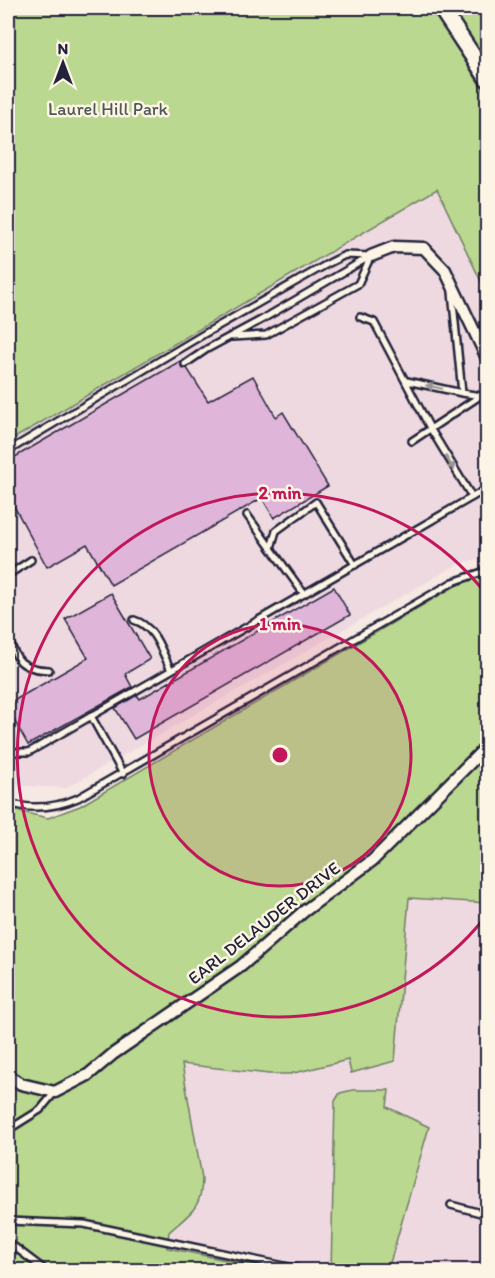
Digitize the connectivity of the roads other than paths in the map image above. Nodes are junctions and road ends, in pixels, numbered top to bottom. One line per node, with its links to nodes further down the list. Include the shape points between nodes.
1 (441, 8): 2 (main road)
2 (488, 79)
3 (371, 256): 4 (street, via 394,247 424,248 445,270); 6 (lane); 6 (lane, via 358,284 266,335); 15 (lane, via 345,255 329,263)
4 (452, 285): 7 (street); 10 (lane)
5 (360, 317): 9 (lane, via 374,322)
6 (230, 337): 8 (lane)
7 (488, 360)
8 (185, 364)
9 (407, 381): 10 (lane, one-way to 9); 13 (lane)
10 (462, 393): 11 (lane)
11 (480, 396): 12 (lane); 13 (lane)
12 (488, 397)
13 (430, 428): 14 (lane); 17 (lane, one-way to 17)
14 (412, 441)
15 (8, 451)
16 (488, 488): 17 (lane)
17 (471, 497): 21 (lane)
18 (247, 515): 19 (lane)
19 (271, 548): 21 (lane, via 276,531 316,502); 24 (lane)
20 (30, 560): 23 (lane)
21 (355, 565): 24 (lane)
22 (488, 570): 32 (lane, via 453,582)
23 (8, 574)
24 (304, 594): 28 (lane)
25 (134, 620): 28 (lane, via 151,629)
26 (8, 636): 27 (lane, via 24,665)
27 (48, 670)
28 (171, 670): 29 (lane)
29 (91, 716): 31 (lane, via 28,752); 32 (lane)
30 (488, 749): 35 (street, EARL DELAUDER DRIVE, via 374,860 303,912 241,966 88,1075)
31 (8, 752)
32 (123, 774): 33 (lane, via 55,806)
33 (8, 803)
34 (8, 1076): 35 (street, via 21,1084)
35 (55, 1092): 36 (lane, via 40,1110)
36 (8, 1130)
37 (450, 1205): 38 (lane)
38 (488, 1215)
39 (8, 1221): 42 (lane, via 84,1224)
40 (8, 1242): 41 (lane)
41 (45, 1270)
42 (303, 1270)

